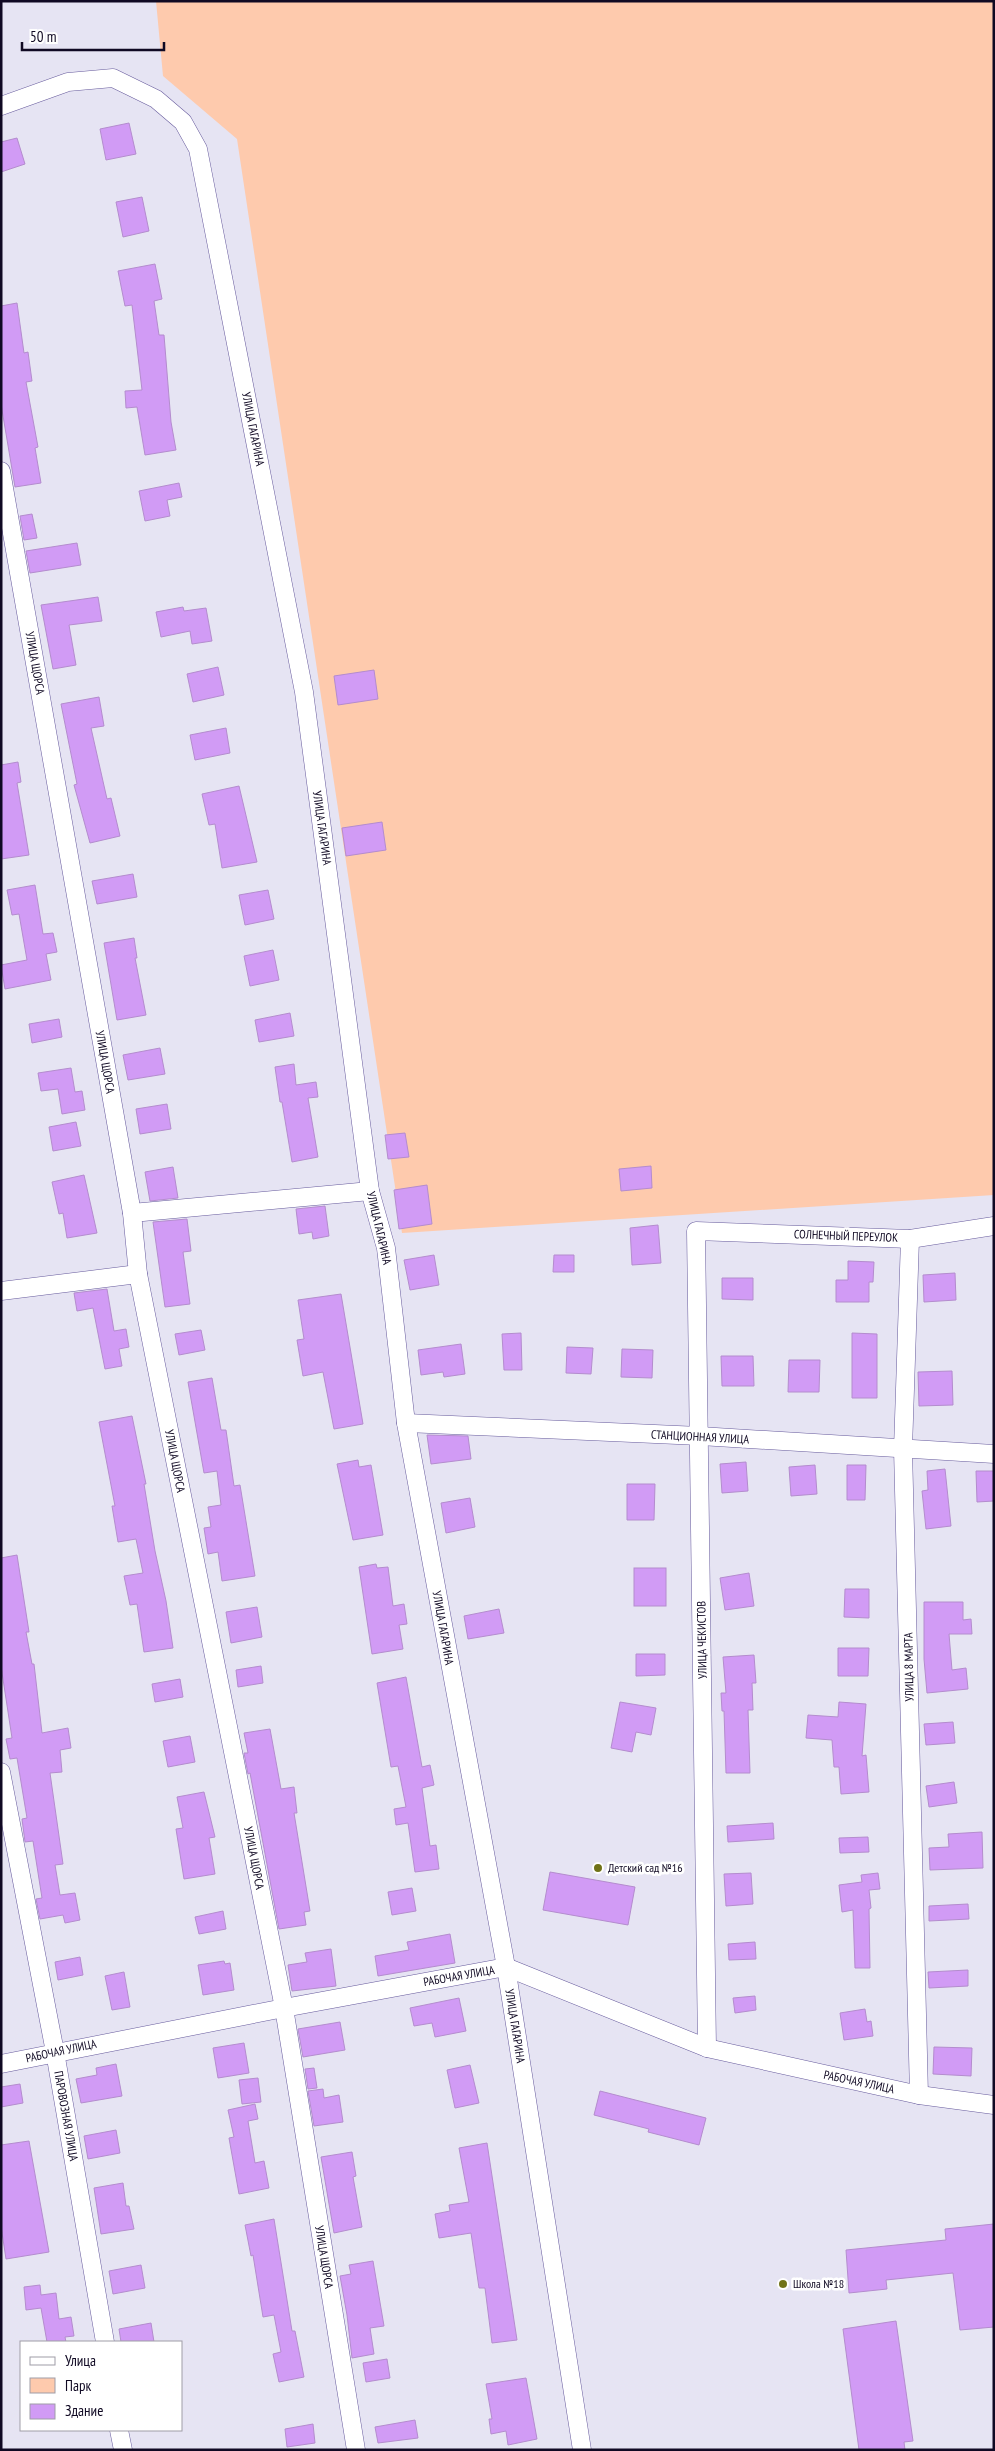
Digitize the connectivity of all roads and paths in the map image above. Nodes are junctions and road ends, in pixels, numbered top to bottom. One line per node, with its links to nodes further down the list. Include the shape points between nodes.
1 (1, 106): 3 (street, УЛИЦА ГАГАРИНА, via 68,82 113,78 156,99 183,122 198,149 304,692)
2 (1, 471): 4 (street, УЛИЦА ЩОРСА)
3 (370, 1191): 4 (street); 10 (street, УЛИЦА ГАГАРИНА, via 386,1248)
4 (132, 1213): 8 (street, УЛИЦА ЩОРСА)
5 (994, 1226): 7 (street, СОЛНЕЧНЫЙ ПЕРЕУЛОК)
6 (696, 1231): 7 (street, СОЛНЕЧНЫЙ ПЕРЕУЛОК); 11 (street, УЛИЦА ЧЕКИСТОВ)
7 (910, 1239): 12 (street, УЛИЦА 8 МАРТА)
8 (138, 1274): 9 (street); 16 (street, УЛИЦА ЩОРСА)
9 (1, 1291)
10 (406, 1423): 11 (street, СТАНЦИОННАЯ УЛИЦА); 15 (street, УЛИЦА ГАГАРИНА)
11 (700, 1436): 12 (street, СТАНЦИОННАЯ УЛИЦА); 17 (street, УЛИЦА ЧЕКИСТОВ)
12 (903, 1449): 13 (street, СТАНЦИОННАЯ УЛИЦА); 20 (street, УЛИЦА 8 МАРТА)
13 (994, 1454)
14 (1, 1772): 18 (street, ПАРОВОЗНАЯ УЛИЦА)
15 (506, 1967): 16 (street, РАБОЧАЯ УЛИЦА); 17 (street, РАБОЧАЯ УЛИЦА); 26 (street, УЛИЦА ГАГАРИНА)
16 (284, 2008): 18 (street, РАБОЧАЯ УЛИЦА); 25 (street, УЛИЦА ЩОРСА)
17 (706, 2048): 20 (street, РАБОЧАЯ УЛИЦА)
18 (55, 2052): 19 (street, РАБОЧАЯ УЛИЦА); 22 (street, ПАРОВОЗНАЯ УЛИЦА)
19 (1, 2064)
20 (919, 2095): 21 (street, РАБОЧАЯ УЛИЦА)
21 (994, 2105)
22 (105, 2341)
23 (120, 2431): 24 (street)
24 (123, 2450)
25 (356, 2450)
26 (582, 2450)

